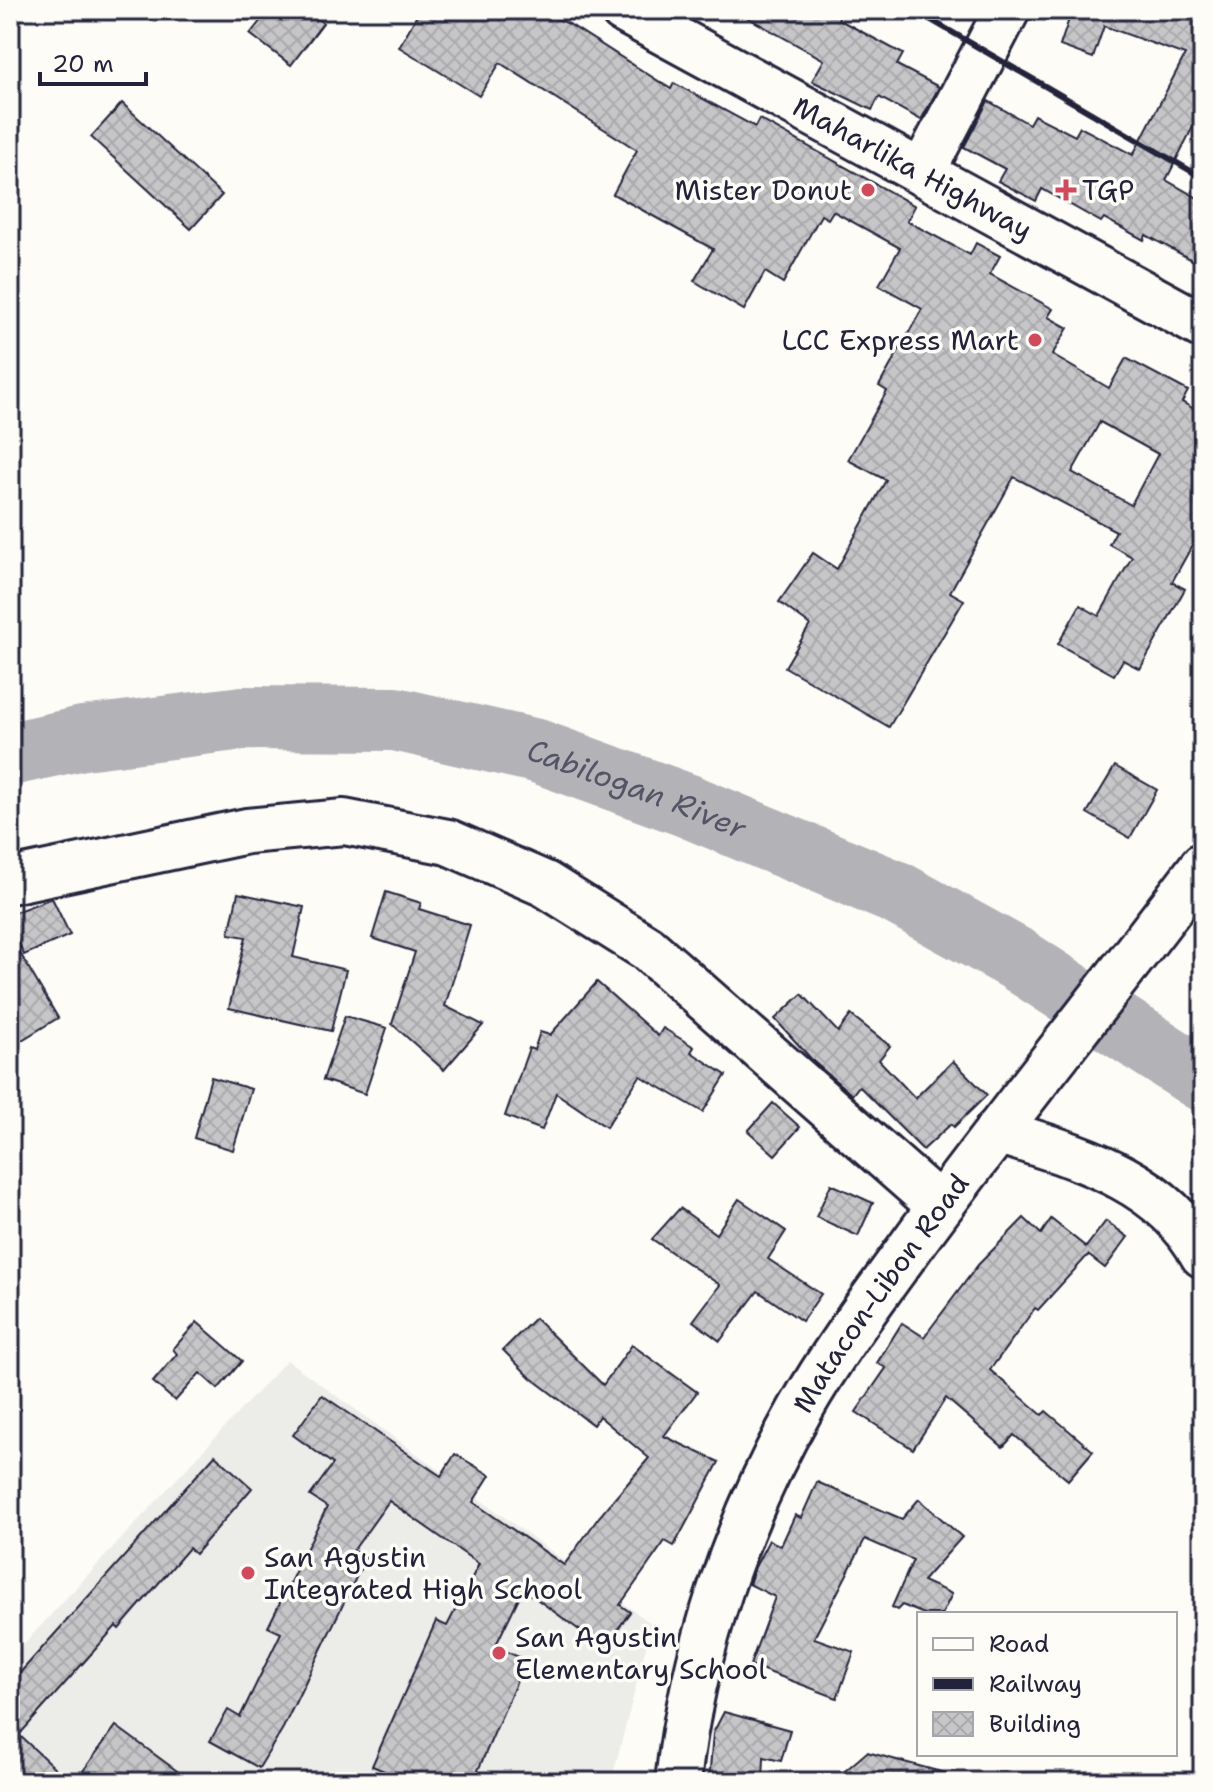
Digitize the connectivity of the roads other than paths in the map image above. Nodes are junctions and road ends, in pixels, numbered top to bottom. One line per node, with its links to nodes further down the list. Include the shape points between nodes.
1 (623, 10): 3 (main road, Maharlika Highway)
2 (1007, 10): 3 (main road)
3 (922, 173): 4 (main road, Maharlika Highway)
4 (1203, 326)
5 (1196, 874): 7 (main road, Matacon-Libon Road)
6 (10, 881): 8 (main road, via 247,831 344,822 448,842 545,884 647,948)
7 (997, 1131): 8 (main road, Matacon-Libon Road); 9 (main road, via 1092,1161 1159,1198)
8 (940, 1206): 10 (main road, Matacon-Libon Road, via 842,1341 774,1461 711,1616)
9 (1203, 1255)
10 (678, 1782)

